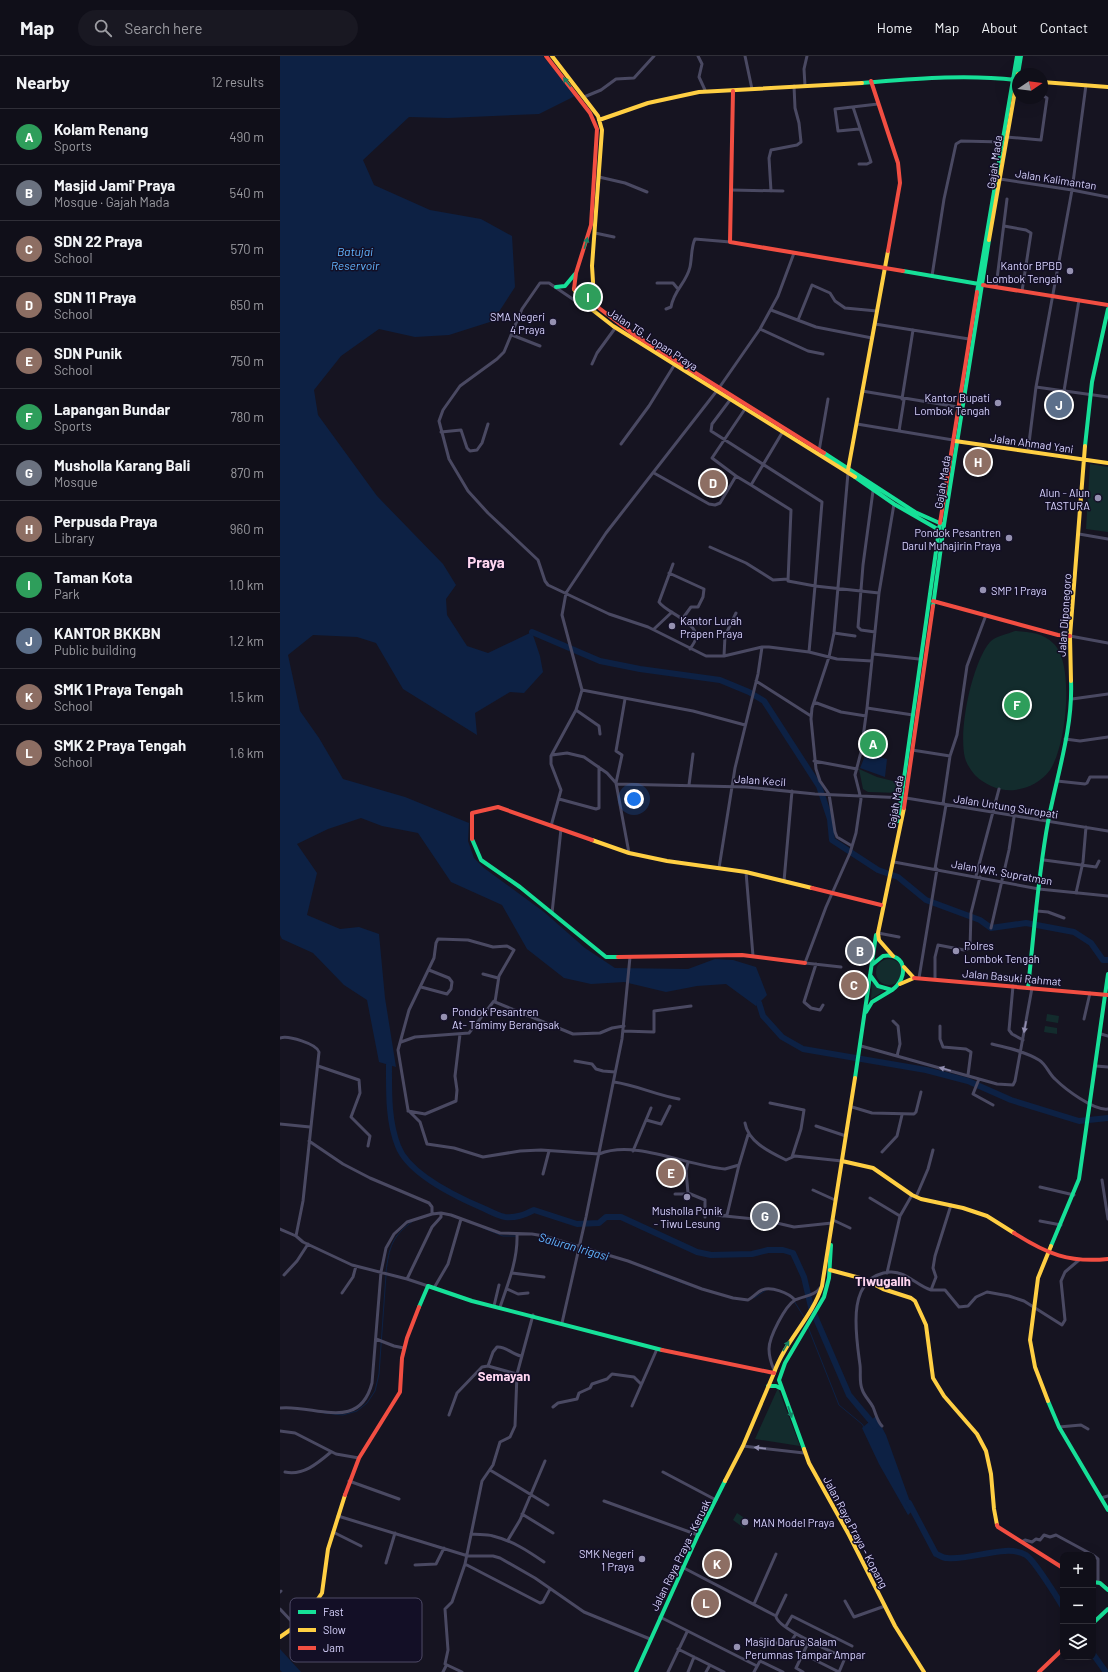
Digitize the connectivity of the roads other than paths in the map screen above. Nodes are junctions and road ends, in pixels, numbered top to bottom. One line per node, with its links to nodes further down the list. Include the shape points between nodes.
1 (552, 56): 21 (main road)
2 (654, 56): 21 (street, via 634,78 616,79 601,90)
3 (698, 56): 19 (street, via 701,62 699,75)
4 (745, 56): 18 (street)
5 (808, 56): 16 (street, via 804,69)
6 (1017, 56): 9 (main road, Gajah Mada)
7 (1021, 56): 10 (main road, Gajah Mada)
8 (546, 57): 30 (main road, Jalan TG. Lopan Praya, one-way to 8, via 598,136 594,119)
9 (1015, 68)
10 (1019, 68)
11 (1012, 79): 12 (main road, via 947,77); 29 (main road, Gajah Mada)
12 (871, 81): 16 (main road); 22 (main road)
13 (1048, 82): 14 (main road)
14 (1086, 85): 17 (main road); 35 (street)
15 (794, 86): 16 (main road); 18 (main road); 36 (street, via 801,142 771,150)
16 (804, 86)
17 (1108, 87)
18 (752, 89): 20 (main road)
19 (705, 90): 20 (main road); 26 (main road, via 645,104)
20 (733, 90): 34 (main road)
21 (584, 97): 26 (main road)
22 (878, 104): 25 (street); 49 (main road, via 900,176)
23 (1013, 104): 28 (main road, Gajah Mada)
24 (1046, 104): 28 (street, via 1041,140)
25 (853, 107): 27 (street); 27 (street, via 835,109 838,131)
26 (599, 120): 30 (main road, Jalan TG. Lopan Praya, via 602,137)
27 (859, 129): 31 (street, via 871,162)
28 (1006, 137): 29 (main road, Gajah Mada)
29 (1003, 142): 33 (main road, Gajah Mada); 41 (main road, Gajah Mada); 51 (street, via 956,144)
30 (598, 162): 32 (main road, Jalan TG. Lopan Praya); 47 (main road, Jalan TG. Lopan Praya, one-way to 30, via 591,225)
31 (859, 164)
32 (599, 177): 38 (street, via 623,182); 43 (main road, Jalan TG. Lopan Praya)
33 (1000, 180): 35 (street, Jalan Kalimantan); 41 (main road, Gajah Mada)
34 (731, 190): 36 (street); 45 (main road)
35 (1072, 190): 39 (street, Jalan Kalimantan); 58 (street)
36 (771, 191): 37 (street)
37 (783, 191)
38 (647, 192)
39 (1108, 197)
40 (1007, 199): 42 (street)
41 (992, 219): 53 (main road, Gajah Mada)
42 (1004, 226): 54 (street); 57 (street, via 1031,233)
43 (595, 234): 44 (street); 48 (main road, Jalan TG. Lopan Praya)
44 (614, 237)
45 (730, 242): 46 (main road); 56 (street, via 695,239 688,271)
46 (794, 253): 49 (main road); 65 (street)
47 (582, 259): 48 (main road); 50 (main road, Jalan TG. Lopan Praya)
48 (592, 260): 60 (main road, Jalan TG. Lopan Praya, via 592,282)
49 (884, 268): 51 (main road); 66 (main road)
50 (576, 273): 55 (main road, via 565,286); 64 (main road, Jalan TG. Lopan Praya, via 576,295)
51 (932, 276): 53 (main road)
52 (657, 283): 56 (street, via 673,283)
53 (981, 285): 54 (main road); 74 (main road, Gajah Mada); 79 (main road, Gajah Mada)
54 (996, 287): 57 (main road)
55 (556, 288): 64 (street); 72 (street, via 546,282 539,284 522,309)
56 (678, 289): 62 (street, via 673,296 672,307)
57 (1022, 291): 58 (main road)
58 (1052, 296): 59 (main road); 80 (street)
59 (1079, 300): 61 (main road); 83 (street)
60 (597, 305): 64 (street); 81 (main road, Jalan TG. Lopan Praya, via 633,334)
61 (1108, 305)
62 (666, 309)
63 (1108, 309): 84 (main road, Jalan Diponegoro)
64 (592, 310): 69 (main road, Jalan TG. Lopan Praya)
65 (771, 310): 67 (street); 70 (street)
66 (877, 311): 67 (street, via 845,308 835,301 830,293 812,285); 68 (main road)
67 (798, 320): 73 (street, via 816,327)
68 (875, 324): 71 (street); 73 (main road)
69 (616, 327): 77 (street); 78 (main road, Jalan TG. Lopan Praya)
70 (760, 329): 76 (street, via 808,351); 81 (street)
71 (913, 330): 74 (street); 87 (street)
72 (512, 335): 75 (street); 94 (street, via 500,357 454,392 439,418)
73 (872, 338): 82 (main road)
74 (969, 339): 79 (main road, Gajah Mada)
75 (540, 346)
76 (822, 354)
77 (592, 364)
78 (675, 364): 81 (main road, Jalan TG. Lopan Praya); 98 (street)
79 (966, 375): 89 (main road, Gajah Mada); 97 (main road, Gajah Mada)
80 (1036, 387): 83 (street); 100 (street)
81 (718, 390): 88 (main road, Jalan TG. Lopan Praya); 99 (main road, Jalan TG. Lopan Praya); 105 (street)
82 (862, 391): 87 (street); 92 (main road)
83 (1064, 391): 84 (street)
84 (1090, 395): 85 (street); 101 (main road, Jalan Diponegoro)
85 (1108, 397)
86 (828, 399): 99 (street)
87 (903, 399): 89 (street); 93 (street)
88 (730, 400): 90 (main road, Jalan TG. Lopan Praya); 96 (street, via 710,429)
89 (958, 407): 97 (main road, Gajah Mada)
90 (745, 409): 95 (main road, Jalan TG. Lopan Praya); 96 (street)
91 (488, 424): 94 (street, via 477,450 468,450 461,430)
92 (857, 424): 93 (street); 104 (main road)
93 (899, 431): 97 (street)
94 (441, 432): 121 (street, via 450,459 468,491 538,560 547,583)
95 (782, 432): 103 (street); 104 (main road, Jalan TG. Lopan Praya)
96 (724, 439): 103 (street); 106 (street, via 712,458)
97 (955, 441): 100 (main road, Jalan Ahmad Yani); 110 (main road, Gajah Mada)
98 (621, 444)
99 (819, 451): 104 (main road, Jalan TG. Lopan Praya)
100 (1028, 451): 101 (main road, Jalan Ahmad Yani)
101 (1084, 459): 102 (main road, Jalan Ahmad Yani); 112 (main road, Jalan Diponegoro)
102 (1108, 463)
103 (763, 464): 107 (street); 118 (street, via 822,502)
104 (848, 470): 108 (main road, Jalan TG. Lopan Praya); 110 (main road, Jalan TG. Lopan Praya, via 915,512); 119 (street)
105 (654, 473): 106 (street, via 715,505 720,503); 121 (street, via 606,534)
106 (736, 476): 107 (street)
107 (751, 485): 117 (street, via 791,510)
108 (873, 491): 109 (main road, Jalan TG. Lopan Praya); 120 (street)
109 (894, 504): 111 (main road, Jalan TG. Lopan Praya); 122 (street)
110 (942, 524): 111 (main road, Gajah Mada)
111 (941, 531): 123 (main road, Gajah Mada); 140 (main road, Gajah Mada)
112 (1079, 534): 113 (street); 132 (main road, Jalan Diponegoro)
113 (1108, 539)
114 (710, 546): 117 (street, via 746,563 772,580)
115 (673, 564): 116 (street)
116 (669, 573): 124 (street, via 659,602); 127 (street, via 704,589 698,607 691,607)
117 (788, 579): 118 (street, via 790,582)
118 (815, 586): 119 (street); 136 (street)
119 (838, 589): 120 (street); 130 (street)
120 (860, 591): 122 (street); 129 (street, via 858,628)
121 (566, 593): 128 (street, via 608,614); 143 (street, via 562,611)
122 (879, 593): 129 (street)
123 (933, 601): 126 (main road); 150 (main road, Gajah Mada)
124 (672, 612): 127 (street); 128 (street)
125 (736, 613): 138 (street, via 724,636)
126 (986, 615): 132 (main road); 160 (street, via 967,666 957,735)
127 (683, 618): 135 (street, via 696,634)
128 (654, 629): 135 (street)
129 (875, 632): 137 (street)
130 (834, 633): 131 (street); 139 (street)
131 (855, 636)
132 (1070, 636): 133 (street); 146 (main road, Jalan Diponegoro)
133 (1108, 643)
134 (762, 647): 136 (street); 138 (street); 142 (street)
135 (690, 649): 138 (street, via 706,656)
136 (809, 652): 139 (street)
137 (872, 654): 140 (street); 141 (street)
138 (724, 656)
139 (829, 657): 141 (street); 147 (street)
140 (919, 659): 150 (main road, Gajah Mada)
141 (872, 662): 148 (street)
142 (756, 681): 151 (street); 153 (street)
143 (582, 690): 145 (street); 149 (street)
144 (1108, 694): 146 (street)
145 (625, 699): 153 (street, via 693,711); 166 (street, via 616,751 622,756)
146 (1072, 699): 156 (main road, Jalan Diponegoro)
147 (814, 702): 151 (street); 152 (street, via 841,712)
148 (867, 708): 150 (street); 152 (street)
149 (576, 710): 154 (street, via 599,726); 159 (street)
150 (914, 715): 157 (main road, Gajah Mada); 173 (main road, Gajah Mada)
151 (811, 716): 161 (street)
152 (866, 716): 163 (street, via 862,752)
153 (745, 725): 168 (street)
154 (600, 734)
155 (1108, 737): 156 (street, via 1080,741)
156 (1065, 739): 165 (main road, Jalan Diponegoro)
157 (912, 750): 160 (street); 173 (main road, Gajah Mada)
158 (693, 754): 167 (street)
159 (552, 755): 162 (street, via 578,755); 174 (street, via 552,764 561,788)
160 (950, 756): 175 (street)
161 (814, 761): 163 (street); 171 (street)
162 (599, 767): 166 (street); 174 (street, via 599,808)
163 (857, 769): 172 (street, via 855,782)
164 (1108, 777): 165 (street, via 1090,777 1085,784)
165 (1057, 781): 178 (main road, Jalan Diponegoro)
166 (616, 784): 167 (street, Jalan Kecil); 184 (street)
167 (689, 785): 168 (street, Jalan Kecil)
168 (732, 786): 170 (street, Jalan Kecil); 190 (street)
169 (999, 789): 176 (street)
170 (792, 791): 171 (street, Jalan Kecil); 196 (street)
171 (827, 794): 172 (street, Jalan Kecil); 183 (street, via 835,834)
172 (860, 796): 173 (street, Jalan Kecil); 183 (street)
173 (904, 798): 175 (street, Jalan Untung Suropati); 187 (main road, Gajah Mada); 189 (main road, Gajah Mada)
174 (559, 799): 179 (street)
175 (945, 805): 176 (street, Jalan Untung Suropati); 191 (street)
176 (993, 814): 177 (street, Jalan Untung Suropati); 193 (street)
177 (1014, 817): 178 (street, Jalan Untung Suropati); 197 (street, via 1010,850)
178 (1048, 822): 180 (street, Jalan Untung Suropati); 185 (main road, Jalan Diponegoro)
179 (551, 826): 181 (main road); 204 (main road, via 497,806 473,812 471,818 475,846 481,860)
180 (1086, 827): 182 (street, Jalan Untung Suropati); 188 (street)
181 (561, 829): 184 (main road); 204 (street)
182 (1108, 831)
183 (852, 847): 199 (street)
184 (629, 853): 190 (main road)
185 (1044, 860): 188 (street); 198 (main road, Jalan Diponegoro)
186 (1099, 861): 188 (street, via 1096,867)
187 (894, 862): 189 (main road, Gajah Mada); 191 (street, Jalan WR. Supratman)
188 (1082, 866): 200 (street)
189 (891, 867): 194 (main road)
190 (719, 868): 192 (main road)
191 (936, 869): 193 (street, Jalan WR. Supratman); 223 (street)
192 (746, 872): 196 (main road); 209 (street)
193 (976, 876): 195 (street, Jalan WR. Supratman)
194 (888, 877): 202 (main road); 207 (main road)
195 (980, 877): 197 (street, Jalan WR. Supratman); 224 (street, via 971,913 968,949 938,945)
196 (784, 881): 199 (main road)
197 (1002, 882): 198 (street, Jalan WR. Supratman); 206 (street)
198 (1039, 889): 200 (street, Jalan WR. Supratman); 203 (main road, Jalan Diponegoro)
199 (832, 892): 202 (main road); 212 (street)
200 (1076, 893): 201 (street, Jalan WR. Supratman)
201 (1108, 896)
202 (881, 905): 215 (main road)
203 (1037, 911): 205 (street); 228 (main road, Jalan Diponegoro)
204 (552, 913): 211 (main road, via 603,956)
205 (1064, 918)
206 (991, 928)
207 (878, 933): 208 (street); 210 (main road, via 879,940)
208 (899, 937)
209 (753, 956): 211 (main road); 212 (main road)
210 (893, 956): 215 (main road, via 880,957); 216 (main road)
211 (630, 957): 237 (street)
212 (805, 963): 213 (street)
213 (816, 964): 214 (street); 233 (street, via 804,1002 811,1008 820,1010)
214 (841, 966)
215 (871, 966): 219 (main road)
216 (903, 966): 222 (main road); 225 (main road, via 904,976)
217 (429, 970): 221 (street, via 436,953 437,939 464,940 493,947 507,946 514,950); 227 (street); 227 (street, via 449,978 452,989 447,994)
218 (483, 974): 221 (street)
219 (870, 974): 229 (main road, via 876,986); 249 (main road)
220 (1108, 974): 231 (main road)
221 (498, 978): 232 (street)
222 (914, 978): 223 (main road, Jalan Basuki Rahmat); 225 (main road)
223 (920, 978): 224 (main road, Jalan Basuki Rahmat)
224 (935, 979): 226 (main road, Jalan Basuki Rahmat)
225 (900, 984): 229 (main road)
226 (1013, 986): 228 (main road, Jalan Basuki Rahmat); 244 (street, via 1009,1030)
227 (421, 987): 245 (street, via 409,1010)
228 (1030, 988): 230 (main road, Jalan Basuki Rahmat); 244 (street, one-way to 244)
229 (892, 990): 247 (main road, via 868,1006)
230 (1090, 993): 231 (main road, Jalan Basuki Rahmat); 235 (street)
231 (1106, 995): 241 (main road)
232 (494, 1001): 237 (street, via 573,1034 600,1032); 240 (street, via 471,1032)
233 (823, 1005)
234 (691, 1006): 239 (street, via 654,1011 654,1032)
235 (1084, 1019)
236 (893, 1021): 250 (street, via 898,1026 900,1044)
237 (624, 1026): 239 (street)
238 (940, 1026): 257 (street, via 943,1047 966,1049 971,1052)
239 (623, 1031): 256 (street)
240 (460, 1034): 245 (street, via 415,1037); 269 (street, via 455,1076 456,1100 425,1114)
241 (1101, 1034): 242 (street); 254 (main road)
242 (1108, 1036)
243 (280, 1038): 252 (street, via 286,1037 317,1046)
244 (1023, 1040): 248 (street)
245 (401, 1042): 269 (street, via 398,1050 399,1061)
246 (992, 1044): 248 (street)
247 (861, 1046): 249 (main road); 250 (street)
248 (1020, 1052): 258 (street, via 1013,1085 1005,1086); 264 (street, via 1040,1060 1056,1080)
249 (860, 1053): 253 (main road)
250 (897, 1056): 257 (street, one-way to 250)
251 (574, 1061): 256 (street, via 592,1064 596,1069 603,1071)
252 (318, 1066): 274 (street); 279 (street, via 359,1080 360,1093 351,1117 370,1136)
253 (858, 1066): 266 (main road); 277 (main road)
254 (1096, 1066): 255 (street); 264 (main road)
255 (1108, 1066)
256 (615, 1072): 259 (street)
257 (968, 1075): 258 (street)
258 (979, 1079): 263 (street, via 974,1095)
259 (614, 1082): 261 (street, via 634,1085 660,1096); 284 (street)
260 (921, 1092): 270 (street, via 915,1113)
261 (679, 1099)
262 (770, 1103): 285 (street, via 804,1110)
263 (993, 1105)
264 (1090, 1105): 268 (street); 295 (main road, via 1079,1179)
265 (670, 1106): 271 (street, via 660,1125)
266 (852, 1107): 270 (street, via 872,1113); 286 (main road)
267 (651, 1108): 271 (street)
268 (1108, 1109)
269 (408, 1111): 281 (street, via 420,1122 428,1145 454,1148 483,1157)
270 (902, 1115): 283 (street, via 897,1136)
271 (646, 1120): 282 (street)
272 (745, 1123): 276 (street)
273 (280, 1124): 274 (street)
274 (310, 1126): 278 (street)
275 (816, 1126): 277 (street)
276 (748, 1135): 285 (street, via 784,1159); 288 (street)
277 (846, 1136): 286 (main road)
278 (309, 1141): 300 (street, via 349,1168 429,1203); 311 (street, via 301,1216)
279 (368, 1146)
280 (934, 1150): 296 (street)
281 (549, 1151): 284 (street); 289 (street)
282 (633, 1151): 284 (street); 287 (street)
283 (882, 1152)
284 (599, 1154): 314 (street)
285 (792, 1157): 286 (street)
286 (843, 1161): 296 (main road, via 872,1168); 298 (main road); 306 (main road)
287 (688, 1162): 288 (street, via 722,1168); 294 (street)
288 (739, 1165): 302 (street)
289 (543, 1174)
290 (1102, 1180): 304 (street)
291 (1040, 1187): 295 (street)
292 (813, 1190): 298 (street)
293 (675, 1194): 294 (street)
294 (688, 1194): 302 (street, via 705,1200 705,1215)
295 (1074, 1195): 308 (main road)
296 (914, 1196): 299 (main road); 303 (street)
297 (870, 1198): 303 (street)
298 (836, 1200): 306 (main road)
299 (951, 1205): 315 (main road, via 987,1216); 332 (street, via 934,1260 936,1277)
300 (432, 1214): 301 (street); 321 (street, via 409,1221 394,1234 386,1248)
301 (441, 1214): 305 (street); 325 (street)
302 (725, 1216): 306 (street, via 764,1220 794,1227)
303 (900, 1216): 322 (street)
304 (1108, 1219)
305 (461, 1221): 312 (street); 330 (street, via 448,1264)
306 (833, 1221): 309 (street); 319 (main road, Jalan Raya Praya - Kopang); 327 (main road, Jalan Raya Praya - Keruak)
307 (1040, 1222): 308 (street)
308 (1061, 1225): 315 (main road)
309 (850, 1228)
310 (280, 1229): 311 (street)
311 (296, 1236): 313 (street)
312 (517, 1236): 314 (street, via 532,1234); 320 (street)
313 (308, 1244): 318 (street); 323 (street)
314 (579, 1248): 335 (street, via 628,1261 679,1282 733,1298 748,1300 766,1289 777,1290); 340 (street)
315 (1049, 1252): 316 (main road); 337 (main road, via 1038,1278)
316 (1079, 1260): 317 (main road); 337 (street, via 1065,1272 1061,1281 1064,1324 1060,1324)
317 (1107, 1260)
318 (356, 1266): 321 (street); 333 (street, via 353,1277)
319 (830, 1270): 326 (main road); 350 (main road, Jalan Raya Praya - Kopang, via 822,1302 779,1375)
320 (512, 1272): 324 (street); 331 (street)
321 (383, 1273): 325 (street); 341 (street)
322 (887, 1273): 326 (street, via 876,1276); 332 (street, via 903,1274)
323 (284, 1275)
324 (544, 1277)
325 (407, 1278): 329 (street)
326 (869, 1282): 355 (street, via 860,1294 857,1304 858,1350 862,1389 873,1405); 384 (main road, via 911,1298 917,1305 926,1325 933,1378 942,1396 974,1428 987,1456 998,1527)
327 (823, 1283): 335 (street, via 813,1294); 346 (main road, Jalan Raya Praya - Keruak, one-way to 327, via 779,1358 818,1298)
328 (499, 1285): 336 (street)
329 (428, 1286): 330 (main road); 342 (main road)
330 (434, 1288): 336 (main road)
331 (506, 1289): 334 (street); 338 (street)
332 (931, 1290): 337 (street, via 945,1290 961,1307 968,1306 986,1292 1017,1298)
333 (342, 1293)
334 (528, 1293)
335 (795, 1300): 346 (street, via 789,1305 770,1342)
336 (494, 1306): 338 (main road)
337 (1033, 1306): 356 (main road, via 1030,1340 1033,1360)
338 (500, 1307): 339 (main road)
339 (533, 1315): 340 (main road); 344 (street)
340 (562, 1323): 343 (main road)
341 (376, 1339): 342 (street); 352 (street, via 372,1386 356,1408 339,1414 290,1407)
342 (404, 1348): 362 (main road, via 400,1392)
343 (657, 1349): 346 (main road); 348 (street)
344 (521, 1356): 345 (street, via 512,1354 503,1347 497,1347); 347 (street)
345 (488, 1366): 347 (street); 354 (street, via 481,1367 457,1393)
346 (774, 1372): 349 (main road, Jalan Raya Praya - Keruak)
347 (517, 1374): 364 (street, via 515,1426 510,1437 501,1442)
348 (641, 1384): 351 (street); 353 (street, via 634,1377 612,1374 607,1379 592,1384 589,1389 579,1393 577,1398)
349 (768, 1386): 350 (main road, via 776,1386); 359 (main road, Jalan Raya Praya - Keruak)
350 (782, 1390): 361 (main road, Jalan Raya Praya - Kopang, one-way to 361)
351 (632, 1406)
352 (280, 1408)
353 (553, 1408)
354 (449, 1415)
355 (882, 1426)
356 (1059, 1427): 357 (street, via 1081,1425); 373 (main road)
357 (1088, 1430)
358 (280, 1431): 360 (street, via 295,1433)
359 (743, 1446): 361 (street, one-way to 359); 372 (main road, Jalan Raya Praya - Keruak)
360 (331, 1452): 362 (street); 365 (street, via 304,1470 297,1473)
361 (804, 1453): 404 (main road, Jalan Raya Praya - Kopang)
362 (359, 1458): 367 (main road)
363 (546, 1461): 368 (street)
364 (490, 1470): 368 (street); 381 (street, via 483,1478 478,1492)
365 (285, 1472)
366 (663, 1472): 372 (street)
367 (348, 1481): 370 (street); 377 (main road)
368 (530, 1495): 374 (street); 376 (street)
369 (1108, 1496): 373 (street)
370 (399, 1499)
371 (604, 1500): 382 (street)
372 (716, 1500): 382 (main road, Jalan Raya Praya - Keruak)
373 (1104, 1500): 375 (main road)
374 (548, 1505)
375 (1108, 1510)
376 (522, 1514): 380 (street); 383 (street)
377 (338, 1516): 378 (main road); 379 (street)
378 (333, 1532): 385 (street); 401 (main road)
379 (395, 1533): 386 (street); 392 (street)
380 (553, 1533)
381 (471, 1534): 383 (street, via 490,1535); 389 (street)
382 (698, 1534): 396 (main road, Jalan Raya Praya - Keruak)
383 (508, 1540): 391 (street)
384 (1023, 1541): 387 (street, via 1032,1542 1036,1538 1041,1539 1043,1535 1056,1535); 395 (main road)
385 (361, 1546)
386 (444, 1548): 389 (street); 394 (street, via 436,1564)
387 (1087, 1552)
388 (776, 1554): 403 (street)
389 (468, 1556): 393 (street); 398 (street, via 500,1558)
390 (1096, 1557): 397 (street)
391 (544, 1562)
392 (386, 1563)
393 (466, 1564): 398 (street, via 540,1603); 425 (street, via 452,1602 445,1609 448,1650)
394 (415, 1565)
395 (1060, 1566)
396 (682, 1567): 403 (street); 408 (main road, Jalan Raya Praya - Keruak)
397 (1098, 1582): 399 (main road)
398 (550, 1589): 416 (street, via 584,1612)
399 (1108, 1590)
400 (786, 1595): 407 (street)
401 (319, 1598)
402 (845, 1601): 404 (street, via 854,1617)
403 (754, 1604): 407 (street)
404 (885, 1606): 439 (main road, Jalan Raya Praya - Kopang)
405 (280, 1609): 409 (street)
406 (1108, 1609): 410 (main road)
407 (776, 1616): 411 (street, via 776,1620)
408 (660, 1618): 413 (street); 416 (main road, Jalan Raya Praya - Keruak)
409 (290, 1620)
410 (1096, 1620)
411 (786, 1626): 414 (street); 419 (street, via 792,1616)
412 (290, 1630): 415 (main road)
413 (687, 1632): 420 (street); 426 (street)
414 (796, 1634): 417 (street, via 788,1646); 418 (street)
415 (280, 1637)
416 (650, 1639): 430 (main road, Jalan Raya Praya - Keruak)
417 (761, 1639)
418 (809, 1641): 422 (street); 438 (street, via 845,1658)
419 (852, 1646)
420 (678, 1649): 423 (street); 431 (street)
421 (1060, 1652): 440 (main road)
422 (803, 1654): 437 (street, via 796,1668); 438 (street)
423 (694, 1657): 424 (street); 432 (street)
424 (710, 1664): 433 (street); 434 (street)
425 (446, 1666): 428 (street); 429 (street)
426 (757, 1666): 427 (street, via 762,1662); 435 (street)
427 (775, 1670): 436 (street)
428 (443, 1672)
429 (462, 1672)
430 (636, 1672)
431 (668, 1672)
432 (688, 1672)
433 (706, 1672)
434 (724, 1672)
435 (754, 1672)
436 (783, 1672)
437 (803, 1672)
438 (839, 1672)
439 (924, 1672)
440 (1039, 1672)

